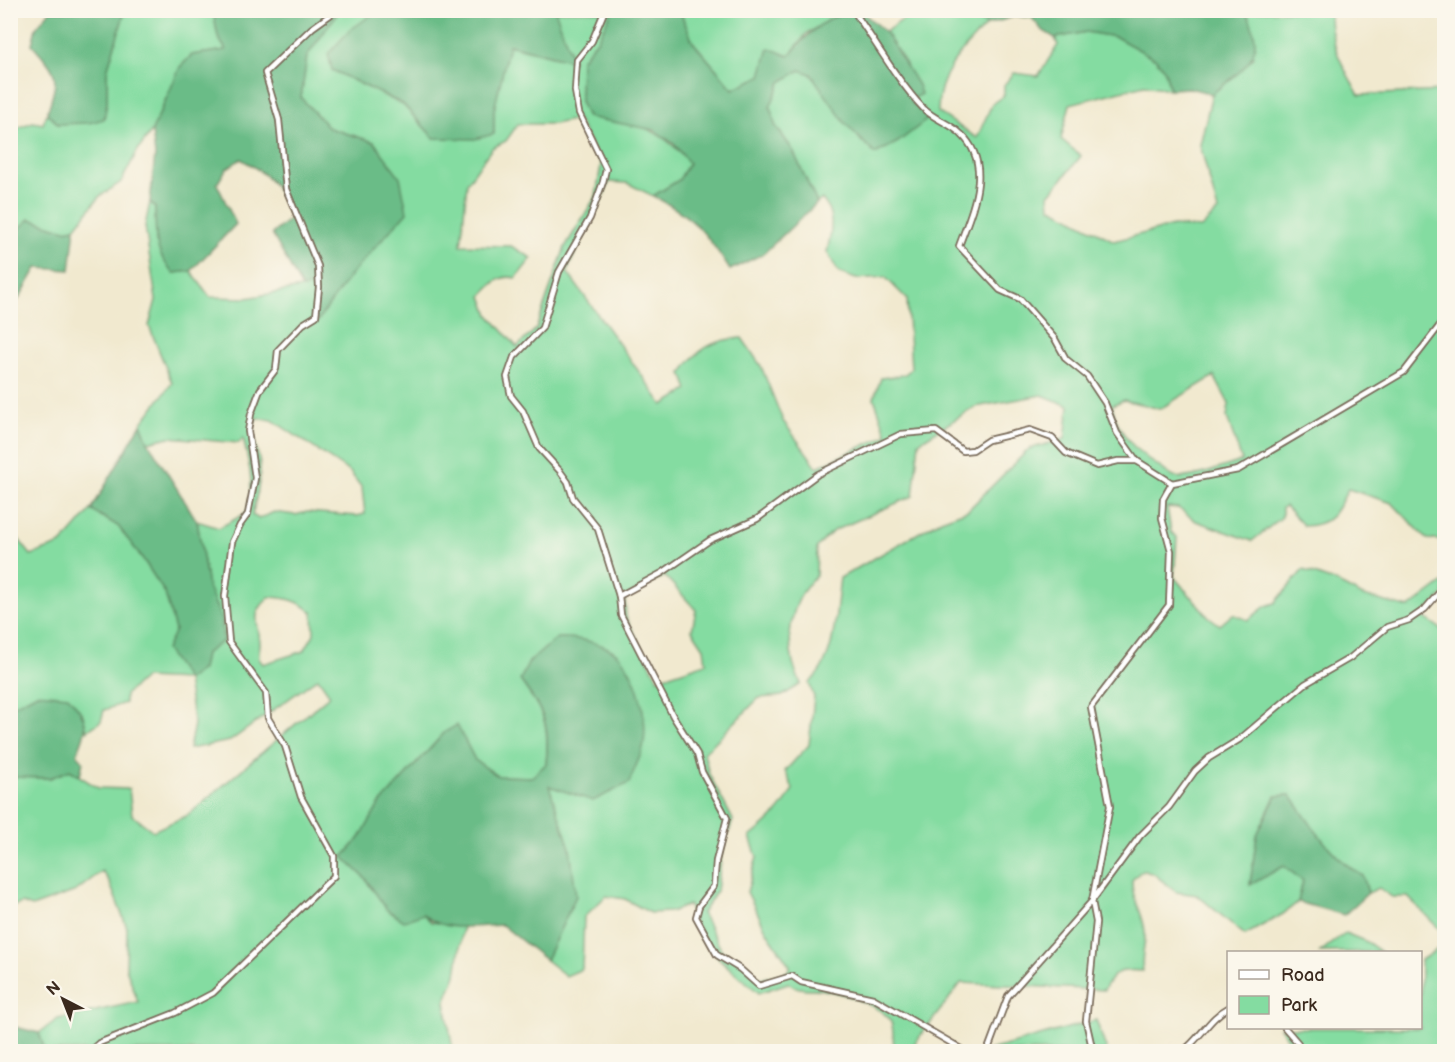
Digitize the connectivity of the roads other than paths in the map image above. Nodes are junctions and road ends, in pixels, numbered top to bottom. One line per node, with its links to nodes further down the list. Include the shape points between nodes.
1 (337, 10): 12 (street, via 265,73 279,120 286,189 318,267 319,287 316,316 278,350 276,369 251,414 248,431 255,478 248,514 232,542 225,596 229,642 266,693 268,718 285,746 301,797 334,856 334,876 213,993 175,1013 99,1043)
2 (605, 10): 8 (street, via 592,41 577,60 576,91 579,113 606,169 603,182 590,218 559,272 542,328 514,357 507,377 511,396 523,411 538,448 560,471 573,498 598,529)
3 (853, 10): 5 (street, via 924,110 960,132 972,146 979,168 977,192 959,246 1000,290 1020,299 1055,339 1066,359 1087,376 1105,403 1117,433)
4 (1444, 320): 6 (street, via 1404,372 1238,470)
5 (1137, 461): 6 (street); 8 (street, via 1098,466 1066,453 1052,438 1030,430 988,440 973,450 963,451 936,431 901,434 818,474 757,519 710,540)
6 (1172, 483): 9 (street, via 1163,500 1162,518 1171,551 1169,606 1091,707 1110,806)
7 (1444, 587): 9 (street, via 1425,609 1409,620 1387,627 1350,658 1305,684 1240,739 1194,771)
8 (619, 596): 13 (street, via 621,615 728,818 714,886 696,917 717,955 759,986 792,976 801,982 873,998)
9 (1092, 901): 14 (street, via 1008,996); 15 (street, via 1096,922 1086,1021)
10 (1227, 1009): 16 (street)
11 (1286, 1029): 17 (street, via 1298,1043)
12 (89, 1052)
13 (967, 1052)
14 (987, 1052)
15 (1093, 1052)
16 (1182, 1052)
17 (1297, 1052)

